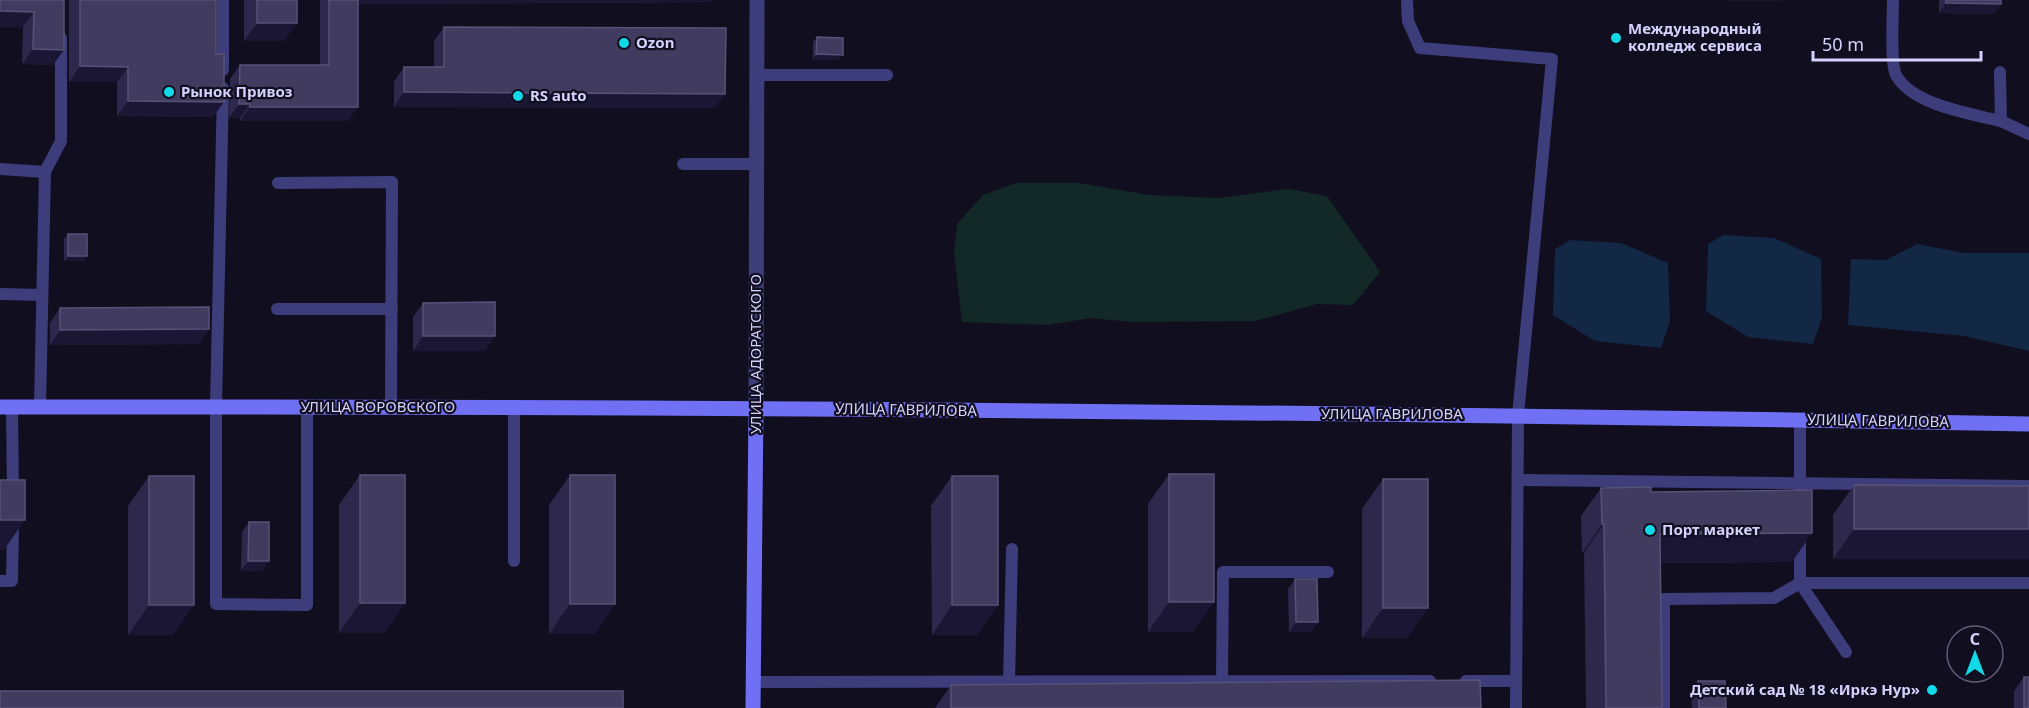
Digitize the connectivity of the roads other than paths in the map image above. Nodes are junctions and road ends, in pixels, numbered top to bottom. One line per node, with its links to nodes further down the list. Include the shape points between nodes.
1 (223, 0): 22 (lane)
2 (758, 0): 7 (street, УЛИЦА АДОРАТСКОГО)
3 (1407, 0): 27 (lane, via 1408,21 1420,48 1552,59)
4 (1893, 0): 9 (lane, via 1896,74 1910,90 1948,109)
5 (61, 23): 14 (lane, via 61,141)
6 (2000, 72): 9 (lane)
7 (757, 75): 8 (lane); 11 (street, УЛИЦА АДОРАТСКОГО)
8 (887, 75)
9 (2001, 121): 10 (lane)
10 (2029, 134)
11 (757, 164): 12 (lane); 26 (street, УЛИЦА АДОРАТСКОГО)
12 (683, 165)
13 (0, 169): 14 (lane)
14 (45, 172): 17 (lane)
15 (278, 183): 19 (lane, via 392,182)
16 (0, 294): 17 (lane)
17 (42, 295): 21 (lane)
18 (278, 309): 19 (lane)
19 (392, 309): 24 (lane)
20 (6, 407): 21 (street, УЛИЦА ВОРОВСКОГО); 38 (lane, via 12,581)
21 (40, 407): 22 (street, УЛИЦА ВОРОВСКОГО)
22 (216, 407): 23 (street, УЛИЦА ВОРОВСКОГО); 23 (lane, via 216,604 307,605)
23 (307, 407): 24 (street, УЛИЦА ВОРОВСКОГО)
24 (391, 407): 25 (street, УЛИЦА ВОРОВСКОГО)
25 (514, 407): 26 (street, УЛИЦА ВОРОВСКОГО); 36 (lane)
26 (756, 408): 27 (street, УЛИЦА ГАВРИЛОВА); 43 (street, УЛИЦА АДОРАТСКОГО)
27 (1518, 415): 28 (street, УЛИЦА ГАВРИЛОВА); 30 (lane)
28 (1800, 420): 29 (street, УЛИЦА ГАВРИЛОВА); 31 (lane)
29 (2029, 424)
30 (1518, 480): 31 (lane); 42 (lane)
31 (1800, 483): 32 (lane); 33 (lane)
32 (2029, 486)
33 (1800, 505)
34 (1800, 527): 39 (lane)
35 (1012, 549): 44 (lane)
36 (514, 561)
37 (1328, 572): 45 (lane, via 1223,572)
38 (0, 581)
39 (1800, 583): 40 (lane); 41 (lane); 48 (lane, via 1774,598 1664,599)
40 (2029, 583)
41 (1846, 652)
42 (1516, 681): 45 (lane); 47 (lane)
43 (754, 682): 44 (lane); 46 (street, УЛИЦА АДОРАТСКОГО)
44 (1009, 682): 45 (lane)
45 (1222, 682)
46 (753, 708)
47 (1516, 708)
48 (1664, 708)

